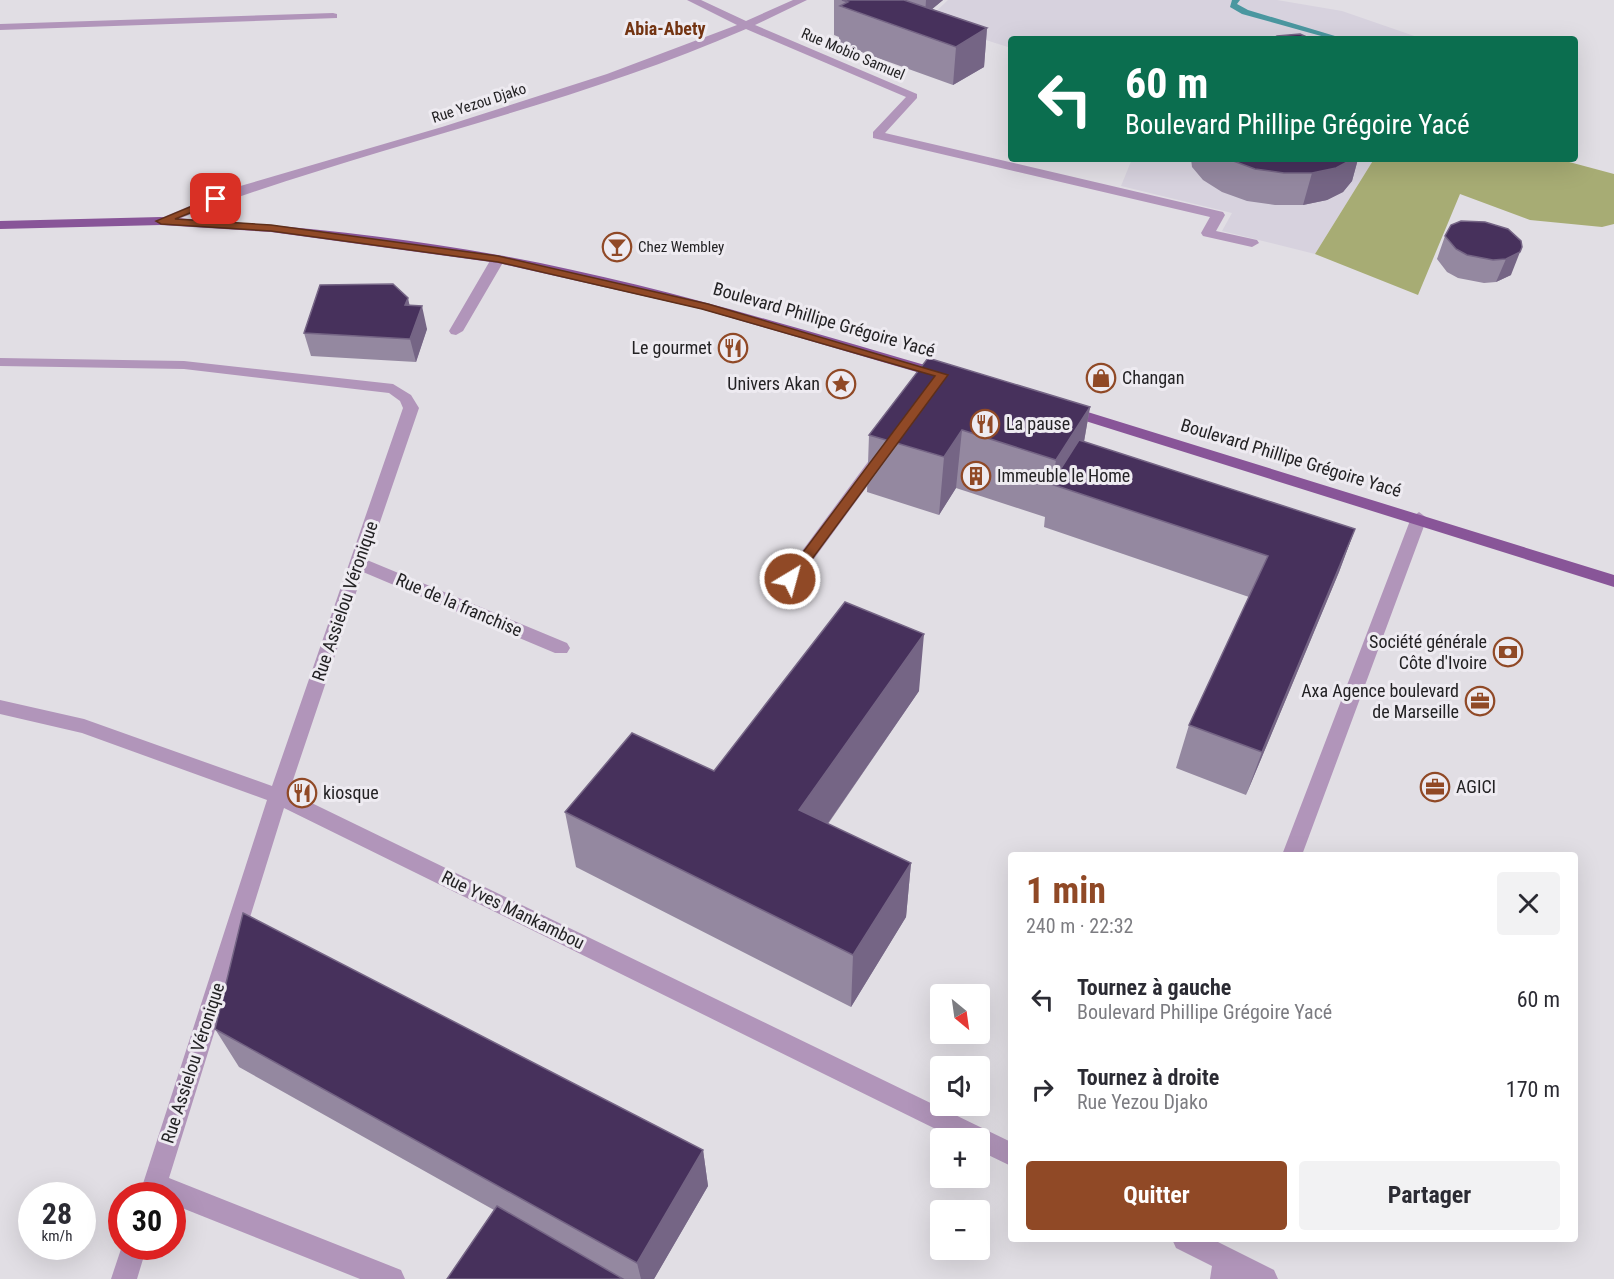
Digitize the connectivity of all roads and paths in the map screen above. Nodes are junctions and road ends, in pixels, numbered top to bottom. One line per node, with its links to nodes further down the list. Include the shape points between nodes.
1 (692, 0): 4 (street, Rue Mobio Samuel)
2 (802, 0): 4 (street, Rue Yezou Djako)
3 (333, 16): 5 (street)
4 (747, 25): 6 (street, Rue Yezou Djako, via 611,76 235,192); 8 (street, Rue Mobio Samuel, via 913,96 877,135 1218,215 1208,233)
5 (0, 27)
6 (161, 221): 7 (main road, Boulevard Phillipe Grégoire Yacé); 9 (main road, Boulevard Phillipe Grégoire Yacé, via 271,228)
7 (0, 225)
8 (1252, 243)
9 (498, 259): 10 (street); 12 (main road, Boulevard Phillipe Grégoire Yacé, via 704,306)
10 (456, 331)
11 (0, 362): 17 (street, Rue Assielou Véronique, via 184,365 393,389 406,398 411,408)
12 (948, 376): 13 (street)
13 (928, 393)
14 (1046, 404): 16 (main road, Boulevard Phillipe Grégoire Yacé)
15 (894, 440): 18 (street)
16 (1419, 518): 19 (main road, Boulevard Phillipe Grégoire Yacé); 23 (street)
17 (358, 563): 20 (street, Rue de la franchise); 22 (street, Rue Assielou Véronique)
18 (790, 579)
19 (1614, 581)
20 (561, 648)
21 (0, 707): 22 (street, Rue Yves Mankambou, via 84,726)
22 (278, 796): 24 (street, Rue Yves Mankambou); 25 (street, Rue Assielou Véronique)
23 (1293, 852)
24 (1008, 1153)
25 (156, 1182)
26 (186, 1202): 31 (street)
27 (1189, 1242): 29 (street)
28 (130, 1260): 30 (street)
29 (1225, 1269): 32 (street)
30 (124, 1279)
31 (392, 1279)
32 (1265, 1279)

